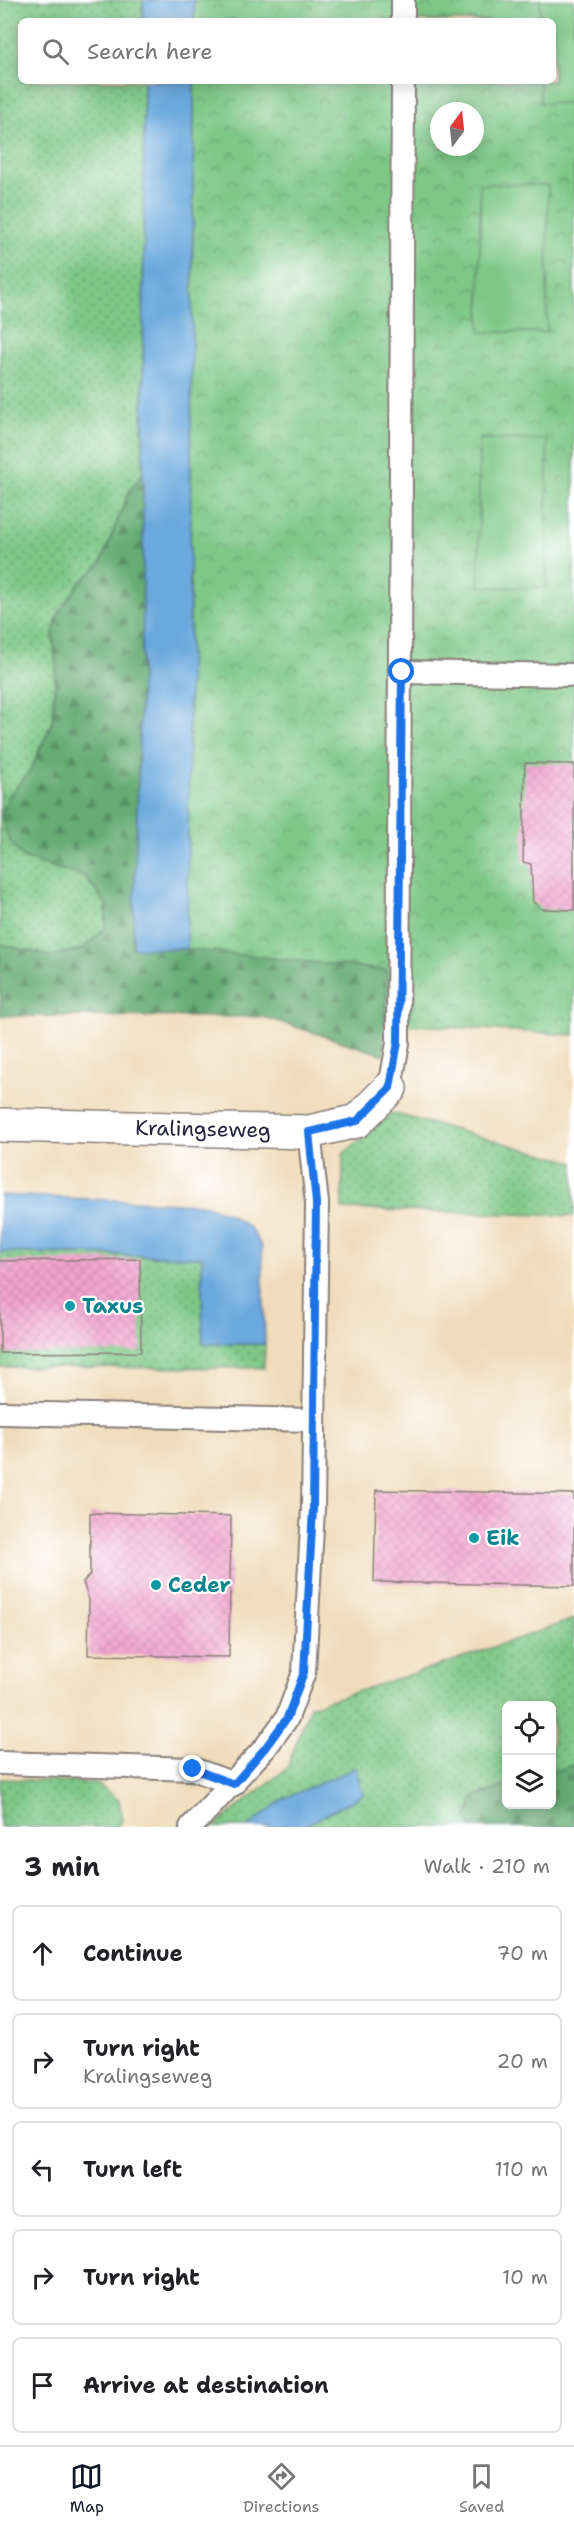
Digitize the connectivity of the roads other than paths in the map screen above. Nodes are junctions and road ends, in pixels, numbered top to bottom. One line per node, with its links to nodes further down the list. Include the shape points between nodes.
1 (403, 0): 2 (lane)
2 (403, 18)
3 (403, 84): 4 (lane)
4 (402, 672): 5 (lane); 6 (lane, via 398,1042)
5 (574, 675)
6 (390, 1088): 8 (street, Kralingseweg, via 357,1121)
7 (0, 1125): 8 (street, Kralingseweg)
8 (309, 1132): 10 (lane, via 316,1203)
9 (0, 1413): 10 (lane)
10 (314, 1420): 12 (lane, via 304,1672 287,1718)
11 (0, 1763): 12 (lane, via 193,1769)
12 (234, 1784): 13 (lane)
13 (191, 1827)

